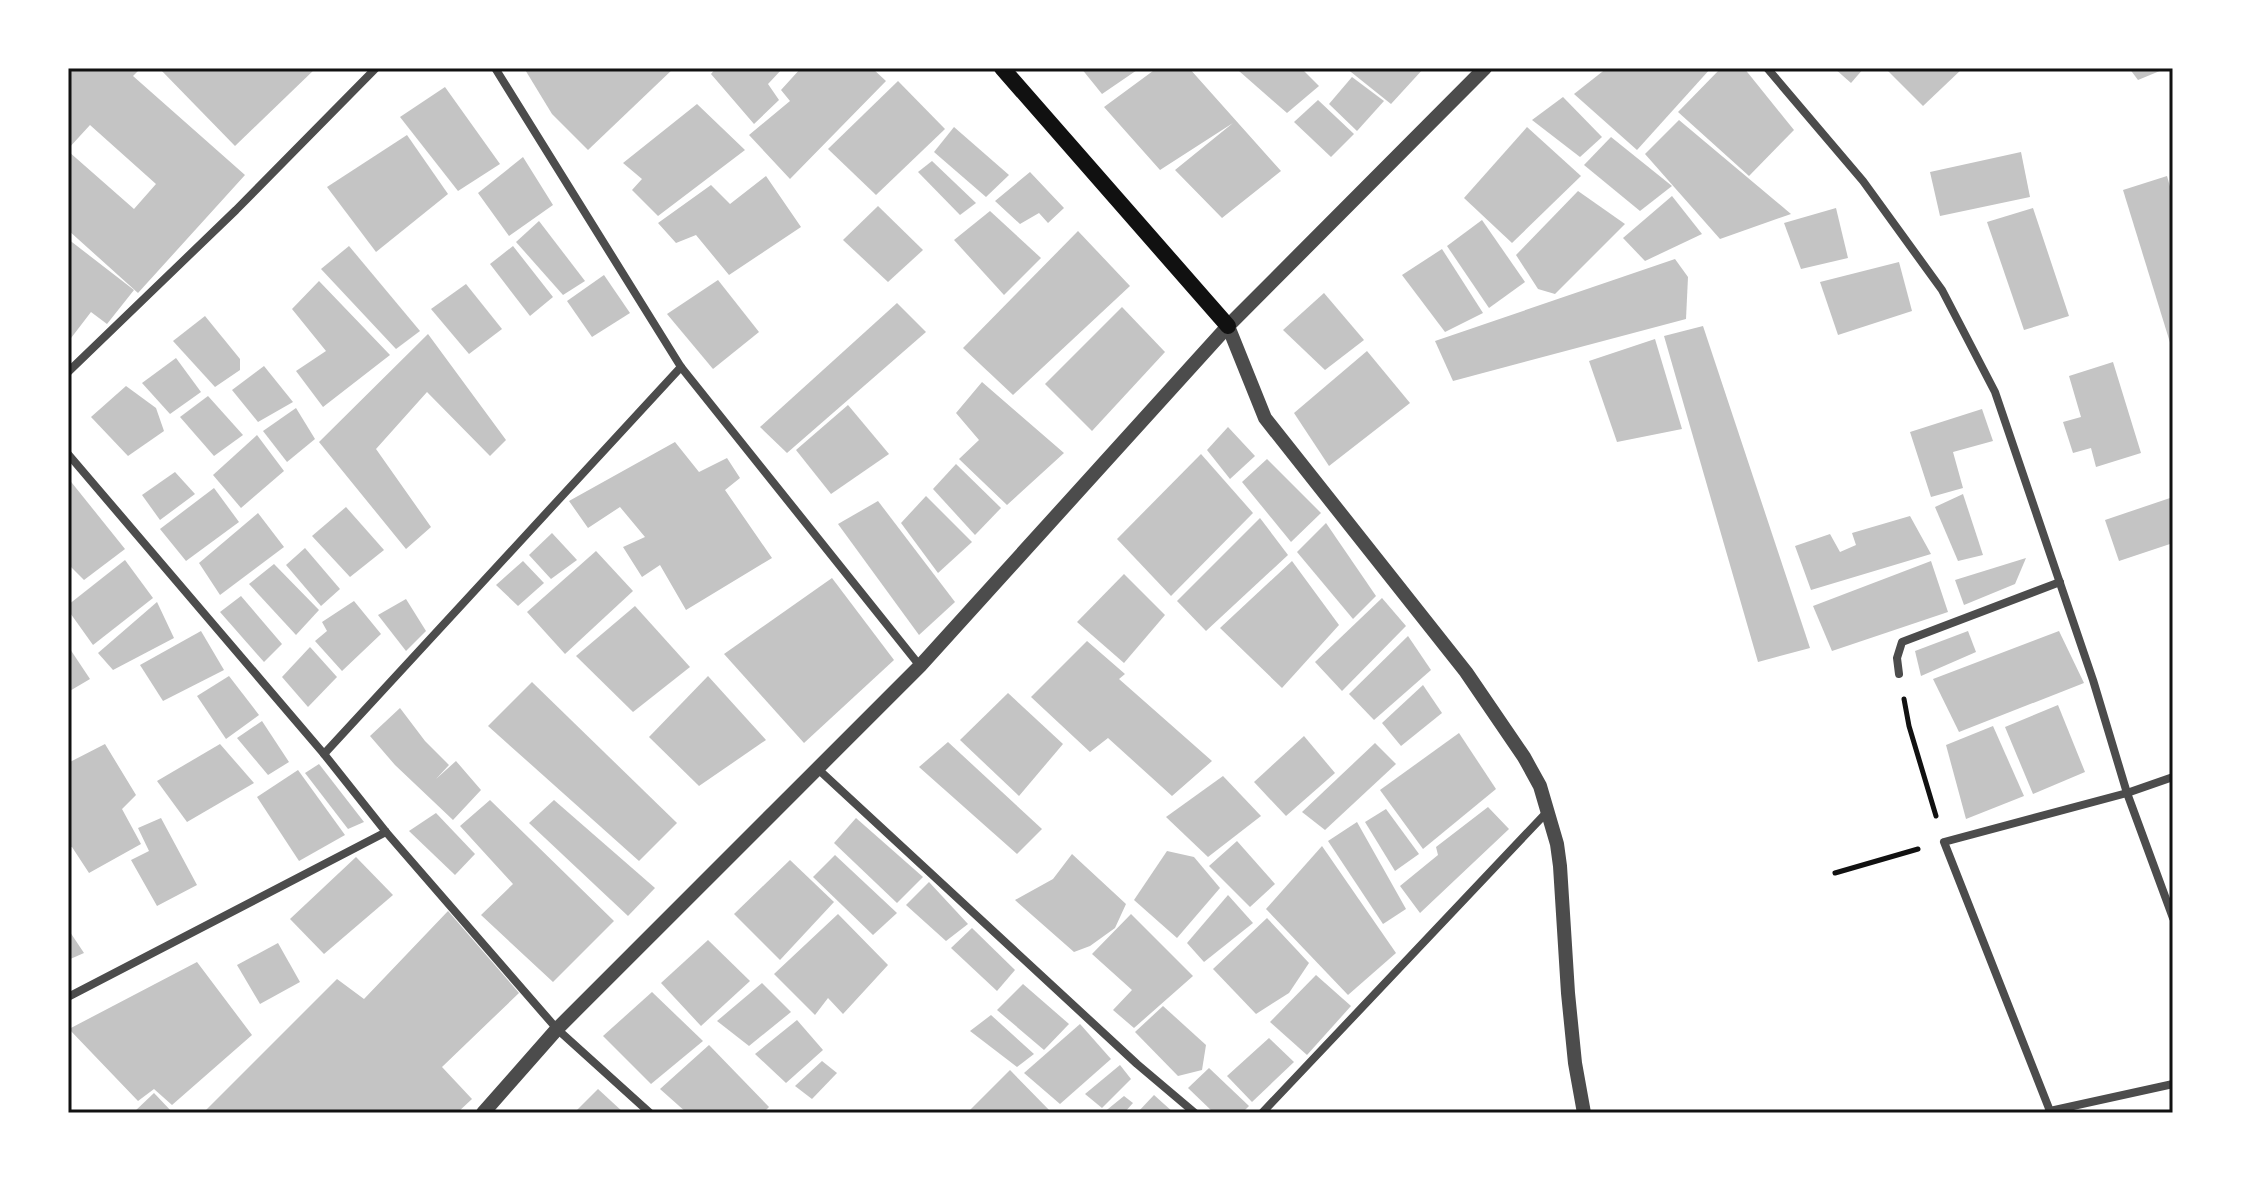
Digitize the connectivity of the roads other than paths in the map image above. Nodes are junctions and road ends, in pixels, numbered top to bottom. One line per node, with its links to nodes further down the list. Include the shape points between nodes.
1 (376, 68): 8 (street)
2 (495, 68): 7 (street)
3 (1002, 68): 6 (main road)
4 (1485, 68): 6 (street)
5 (1767, 68): 10 (street, via 1863,181 1942,290 1995,392)
6 (1228, 326): 11 (street); 17 (street, via 1265,418 1466,672 1524,757)
7 (681, 367): 11 (street); 13 (street)
8 (68, 372)
9 (68, 454): 13 (street)
10 (2060, 582): 12 (street, via 1902,642); 16 (street)
11 (920, 666): 14 (street)
12 (1899, 674)
13 (324, 754): 18 (street)
14 (819, 770): 21 (street); 26 (street)
15 (2173, 777): 16 (street)
16 (2127, 793): 19 (street); 23 (street, via 1944,842)
17 (1547, 812): 27 (street); 28 (street, via 1560,866 1568,993)
18 (386, 832): 20 (street); 21 (street)
19 (2173, 918)
20 (68, 997)
21 (557, 1029): 24 (street); 25 (street)
22 (2173, 1084): 23 (street)
23 (2048, 1112)
24 (483, 1113)
25 (650, 1113)
26 (1195, 1113)
27 (1262, 1113)
28 (1584, 1113)

